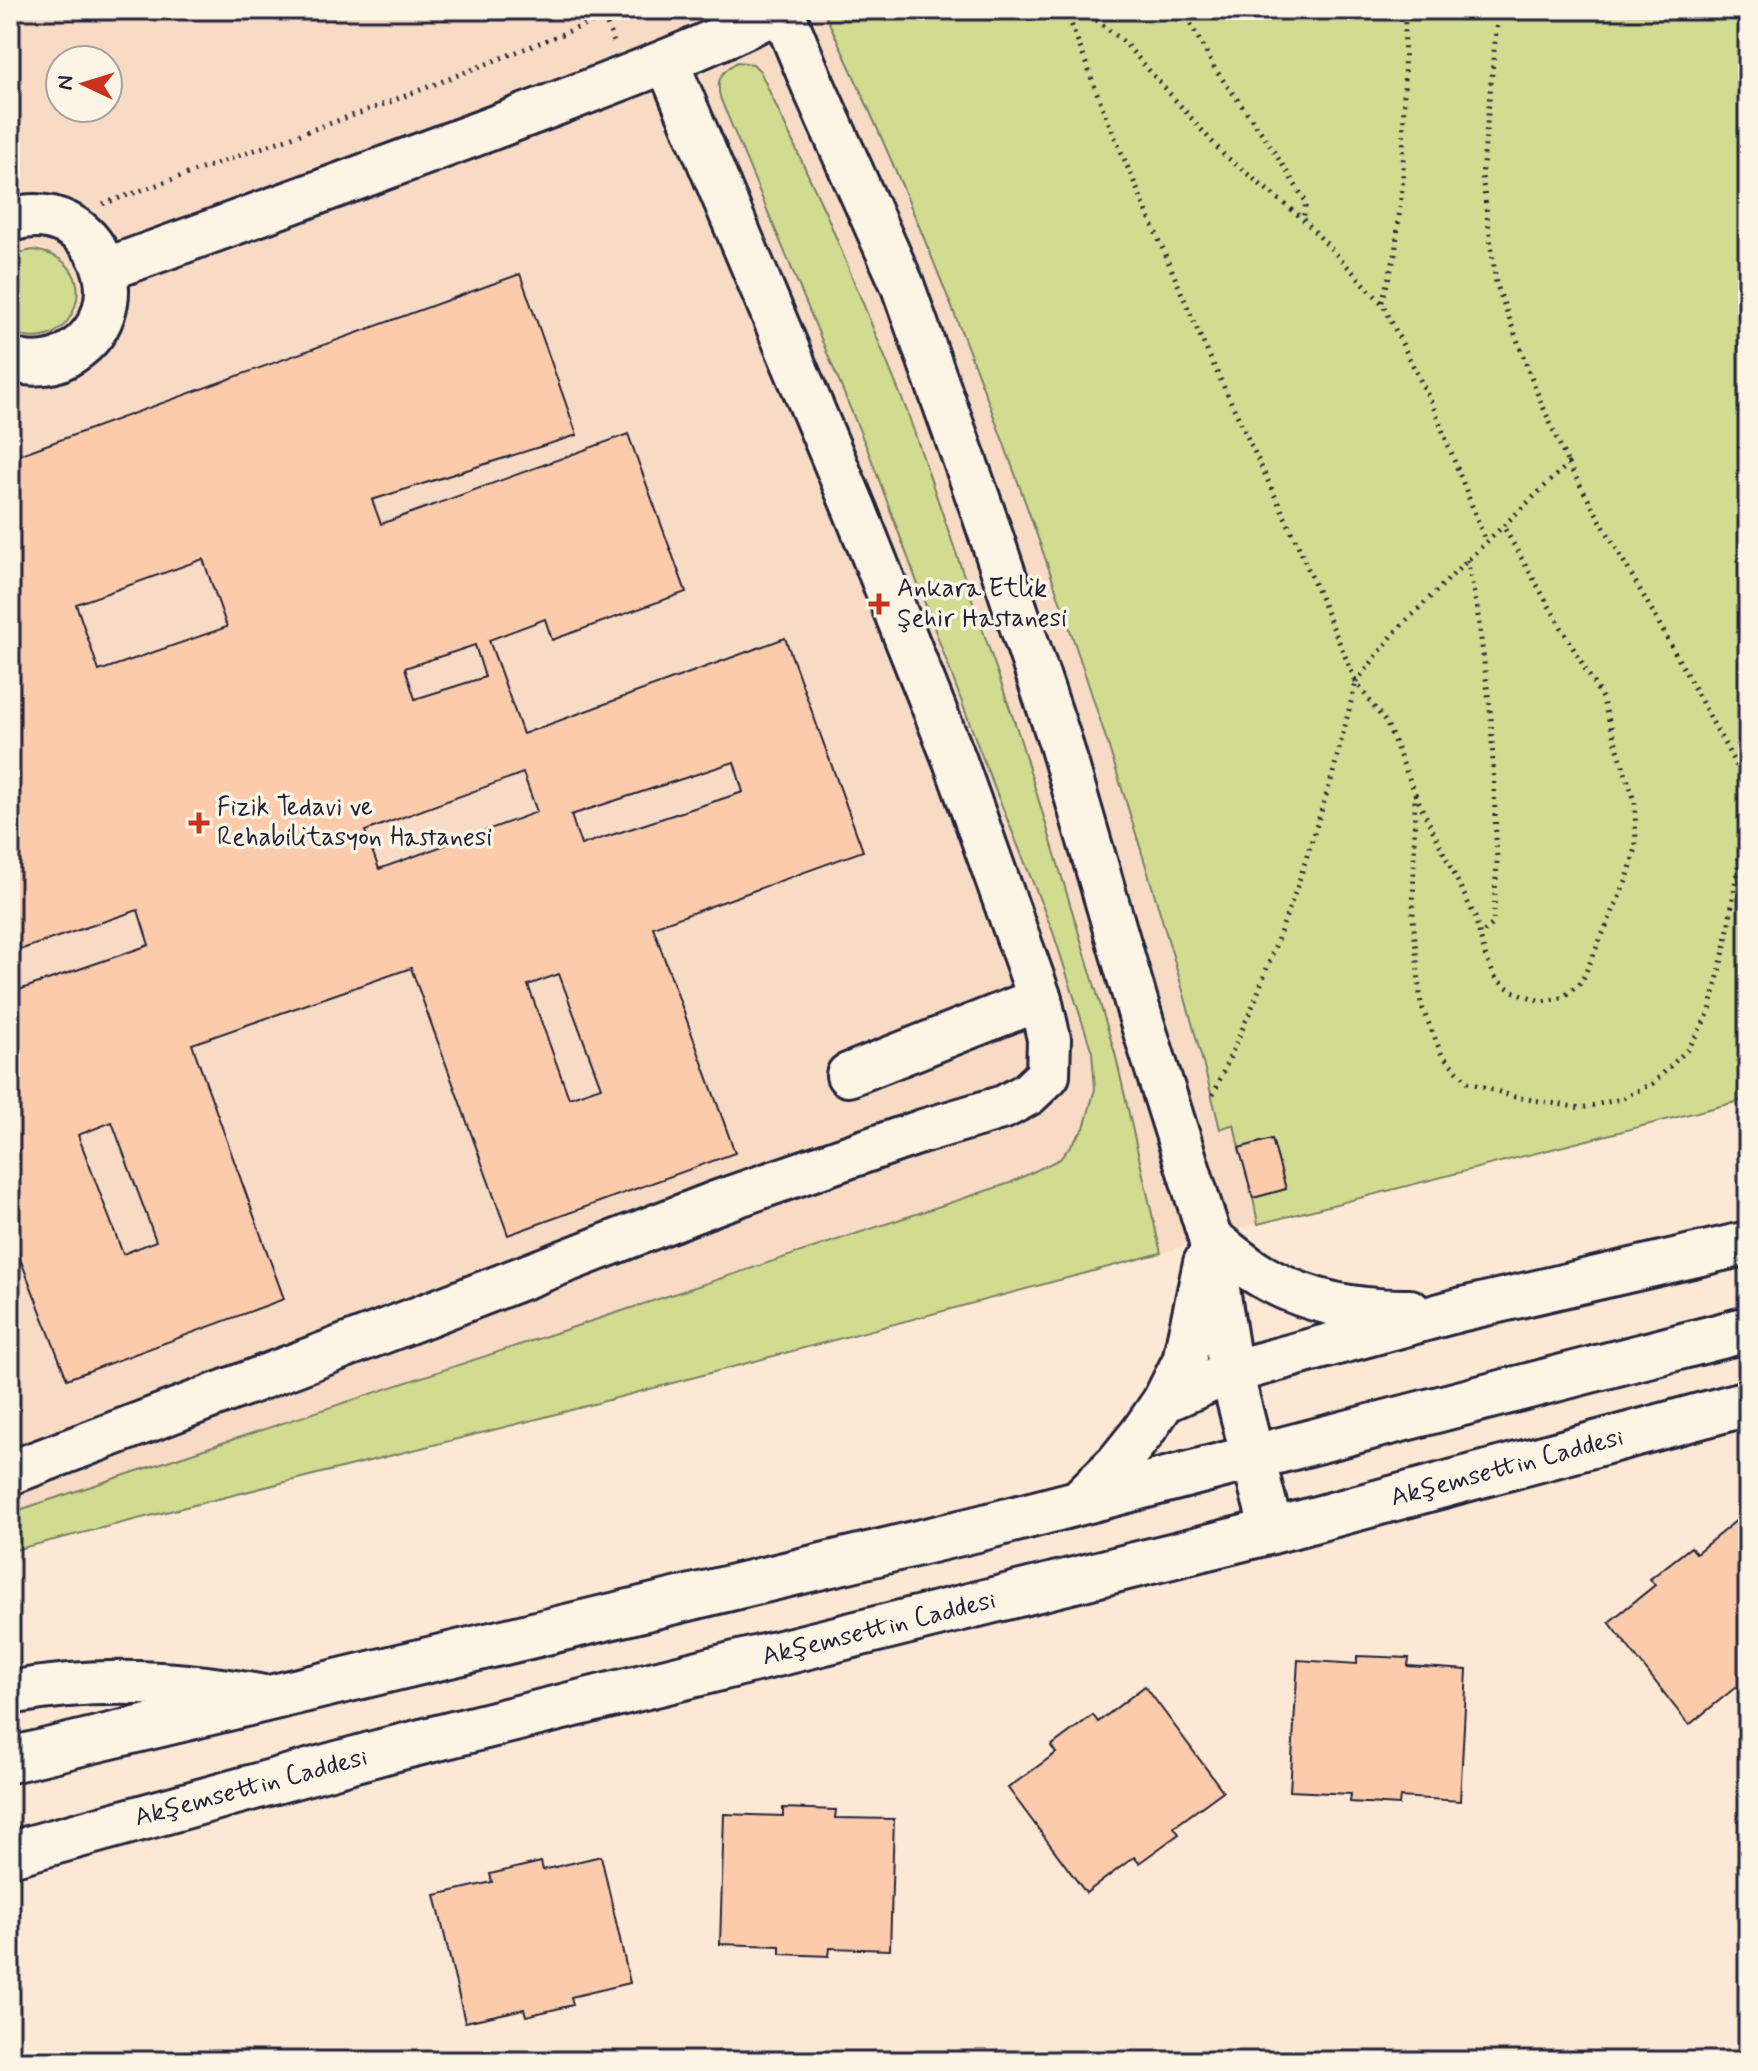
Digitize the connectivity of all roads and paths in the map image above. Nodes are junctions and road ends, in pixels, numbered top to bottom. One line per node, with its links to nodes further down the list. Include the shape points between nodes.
1 (623, 10): 9 (path, via 382,105)
2 (781, 10): 8 (lane); 25 (lane, via 902,284 983,512 1060,741)
3 (1066, 10): 19 (path, via 1200,336)
4 (1084, 10): 10 (path, via 1124,42 1223,154)
5 (1183, 10): 10 (path, via 1215,69 1306,202)
6 (1405, 10): 13 (path, via 1403,178 1395,255)
7 (1498, 10): 15 (path, via 1482,176 1496,283)
8 (667, 62): 12 (lane); 22 (lane, via 938,716)
9 (91, 205)
10 (1303, 219): 13 (path)
11 (10, 220): 12 (lane, via 36,215 59,220 96,249)
12 (105, 270): 14 (lane, via 104,314 79,349 38,364)
13 (1382, 303): 17 (path, via 1433,406)
14 (10, 359)
15 (1568, 464): 16 (path); 20 (path, via 1743,778 1744,828 1710,1011 1689,1048 1653,1083 1621,1099 1581,1108 1515,1097 1468,1082 1442,1055 1421,1005 1413,918)
16 (1503, 526): 17 (path); 21 (path, via 1602,698 1635,804 1636,848 1581,983 1562,998 1541,1001 1496,979)
17 (1486, 542): 18 (path)
18 (1467, 560): 19 (path, via 1396,631); 21 (path, via 1491,717 1497,861 1493,924)
19 (1356, 682): 20 (path, via 1387,724); 24 (path, via 1297,887)
20 (1415, 793): 21 (path)
21 (1480, 935)
22 (1040, 999): 23 (lane); 33 (lane, via 1049,1039 1048,1075 1004,1107 718,1202)
23 (848, 1075)
24 (1212, 1097)
25 (1210, 1238): 27 (lane, via 1291,1292 1334,1305 1377,1312); 29 (lane); 30 (lane, via 1184,1361)
26 (1748, 1243): 27 (lane)
27 (1459, 1310): 29 (lane)
28 (1748, 1329): 32 (main road)
29 (1231, 1372): 30 (lane); 32 (lane)
30 (1164, 1401): 34 (lane, via 1117,1464)
31 (1748, 1403): 35 (main road, Akşemsettin Caddesi)
32 (1252, 1457): 34 (main road); 35 (lane)
33 (10, 1473)
34 (1077, 1503): 37 (main road)
35 (1272, 1531): 39 (main road, Akşemsettin Caddesi, via 381,1752)
36 (10, 1693): 37 (lane, via 133,1682)
37 (269, 1698): 38 (main road)
38 (10, 1760)
39 (10, 1854)

